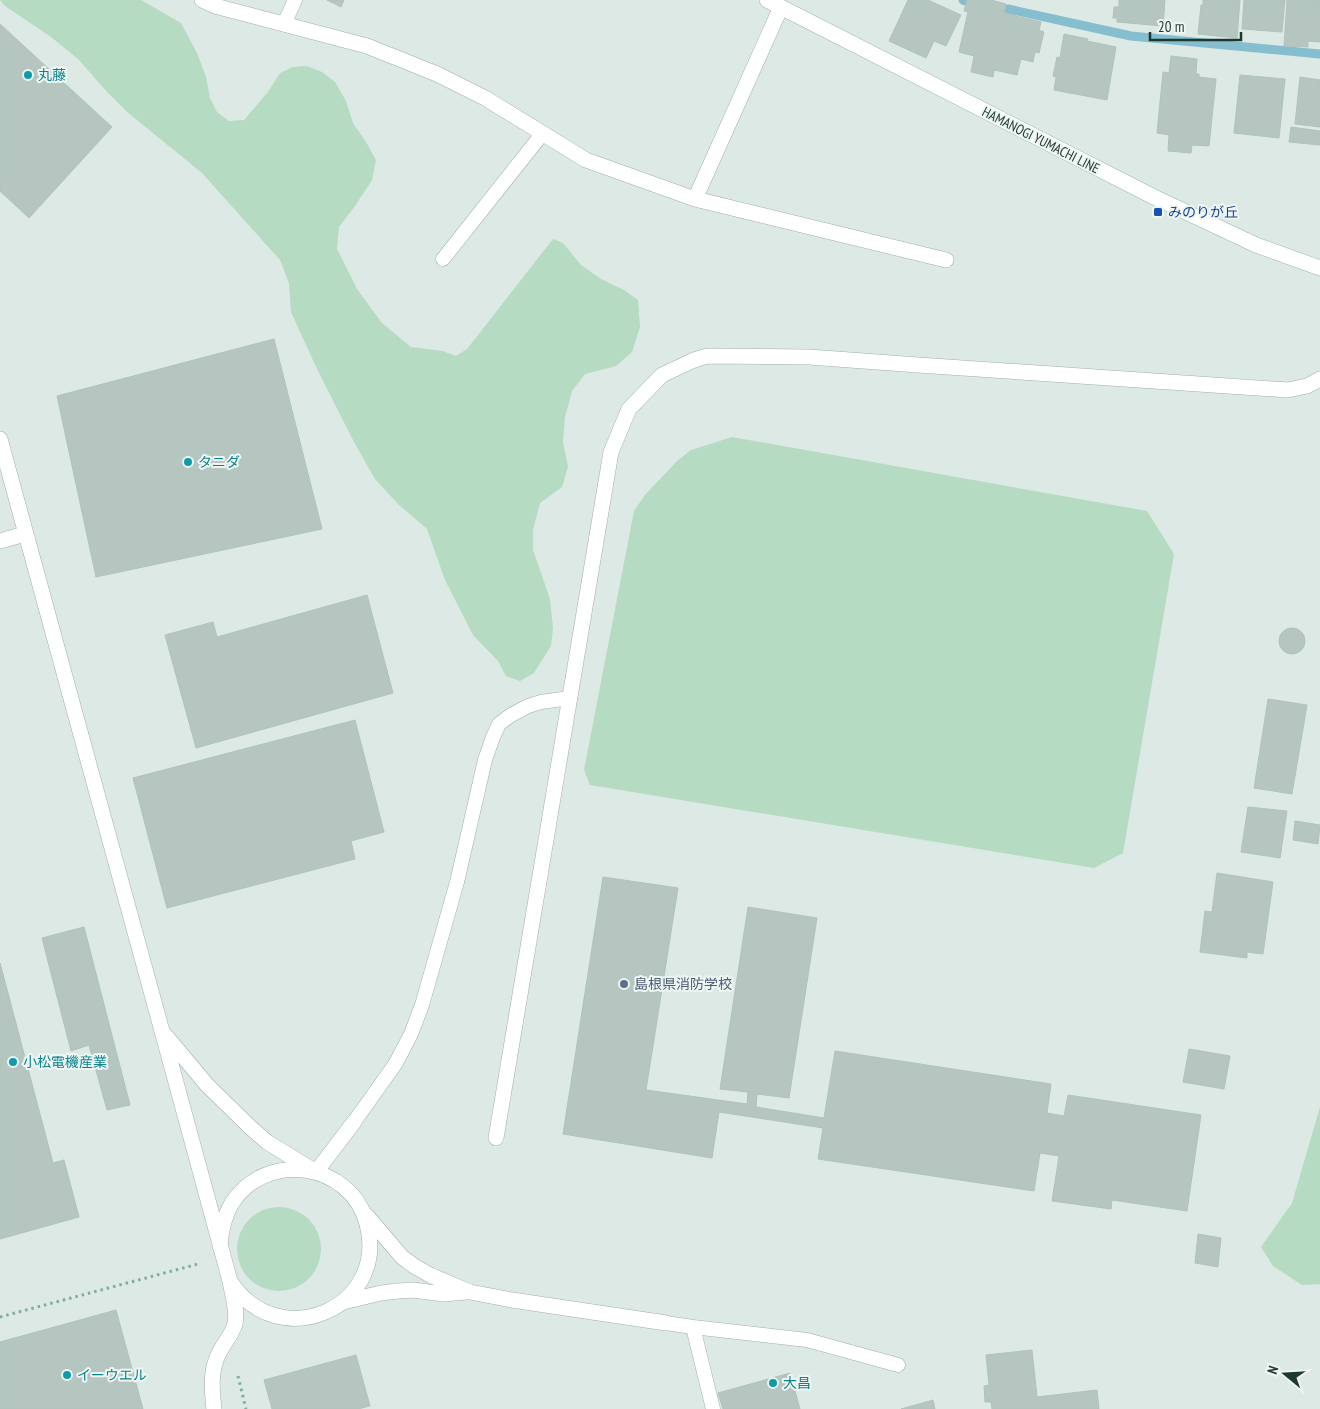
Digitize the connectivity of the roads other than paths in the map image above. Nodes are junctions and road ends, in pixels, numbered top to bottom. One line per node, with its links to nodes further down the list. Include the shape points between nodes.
1 (202, 0): 5 (street)
2 (295, 0): 5 (lane)
3 (767, 0): 4 (street, HAMANOGI YUMACHI LINE)
4 (781, 8): 7 (street); 10 (street, HAMANOGI YUMACHI LINE, via 1154,197 1256,245)
5 (284, 24): 6 (street, via 367,46 437,74)
6 (543, 133): 7 (street, via 586,160); 8 (lane)
7 (695, 199): 9 (street)
8 (443, 259)
9 (946, 260)
10 (1320, 268)
11 (1320, 379): 15 (street, via 1288,390 809,357 707,356 694,360 662,376 629,409 611,452)
12 (0, 439): 13 (street)
13 (25, 534): 14 (street); 16 (street)
14 (0, 540)
15 (570, 698): 17 (lane, via 528,706 510,715 492,737 457,882 422,1005 396,1063); 18 (street)
16 (162, 1031): 19 (street, via 207,1084 250,1127 267,1142); 21 (street)
17 (354, 1122): 19 (street)
18 (496, 1138)
19 (316, 1172): 20 (street, via 342,1186); 21 (street, via 278,1171 250,1184 228,1211)
20 (361, 1209): 23 (street, via 402,1257 430,1275); 24 (street, via 370,1239 368,1262 358,1283)
21 (220, 1246): 22 (street)
22 (230, 1281): 24 (street, via 255,1307 280,1317 316,1316); 28 (street, via 235,1324 214,1366)
23 (470, 1292): 24 (street, via 444,1294 398,1290); 25 (street)
24 (340, 1303)
25 (666, 1323): 26 (lane)
26 (693, 1327): 27 (lane, via 807,1340); 29 (lane)
27 (898, 1366)
28 (214, 1409)
29 (713, 1409)

